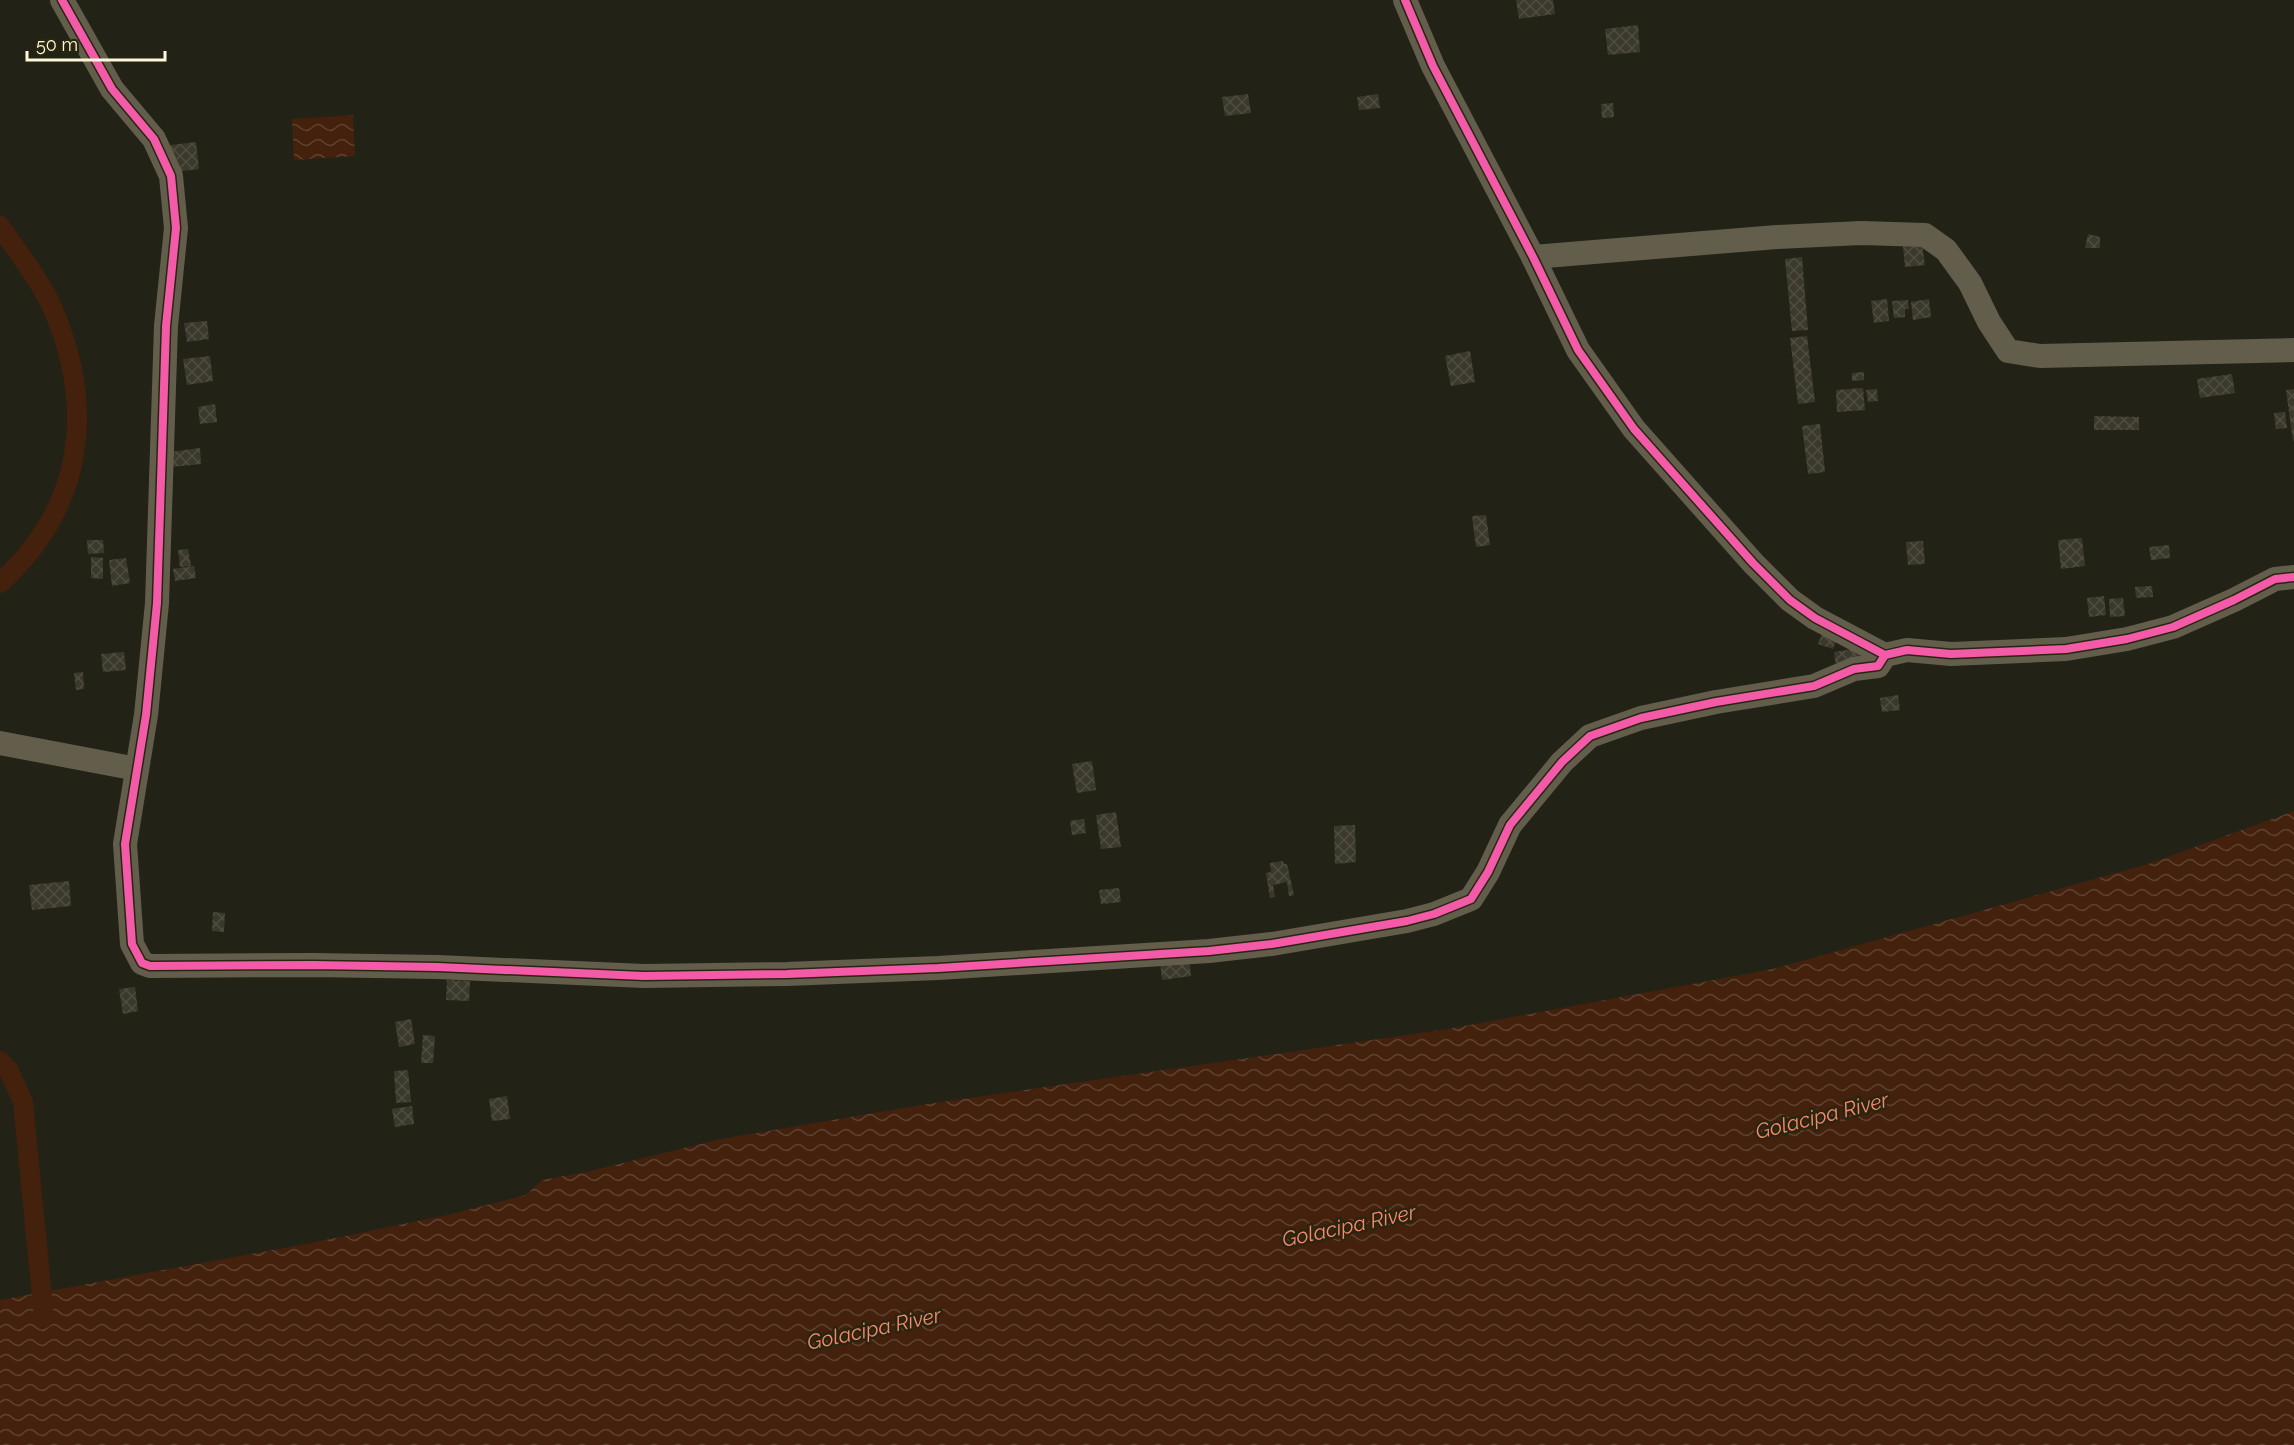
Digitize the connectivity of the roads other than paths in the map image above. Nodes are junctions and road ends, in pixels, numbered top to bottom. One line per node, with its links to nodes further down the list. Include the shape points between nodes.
1 (62, 0): 9 (street, via 112,89 154,139 171,176 176,228 166,326 157,603 146,715)
2 (1405, 0): 3 (street, via 1433,66)
3 (1533, 257): 4 (street, via 1777,237 1925,235 1946,250 1958,266 2008,351 2040,356); 7 (street, via 1578,350 1634,429 1790,600 1844,635)
4 (2294, 350)
5 (2294, 563): 6 (street)
6 (2285, 578): 7 (street, via 2173,627 2127,639 2066,649 1951,654 1907,650)
7 (1885, 655): 9 (street, via 1878,666 1854,669 1814,686 1641,718 1590,736 1562,762 1509,825 1471,899 1434,914 1272,944 938,968 644,976 438,967 150,966 142,963 132,944 126,866 125,844)
8 (0, 743): 9 (street)
9 (136, 769)

